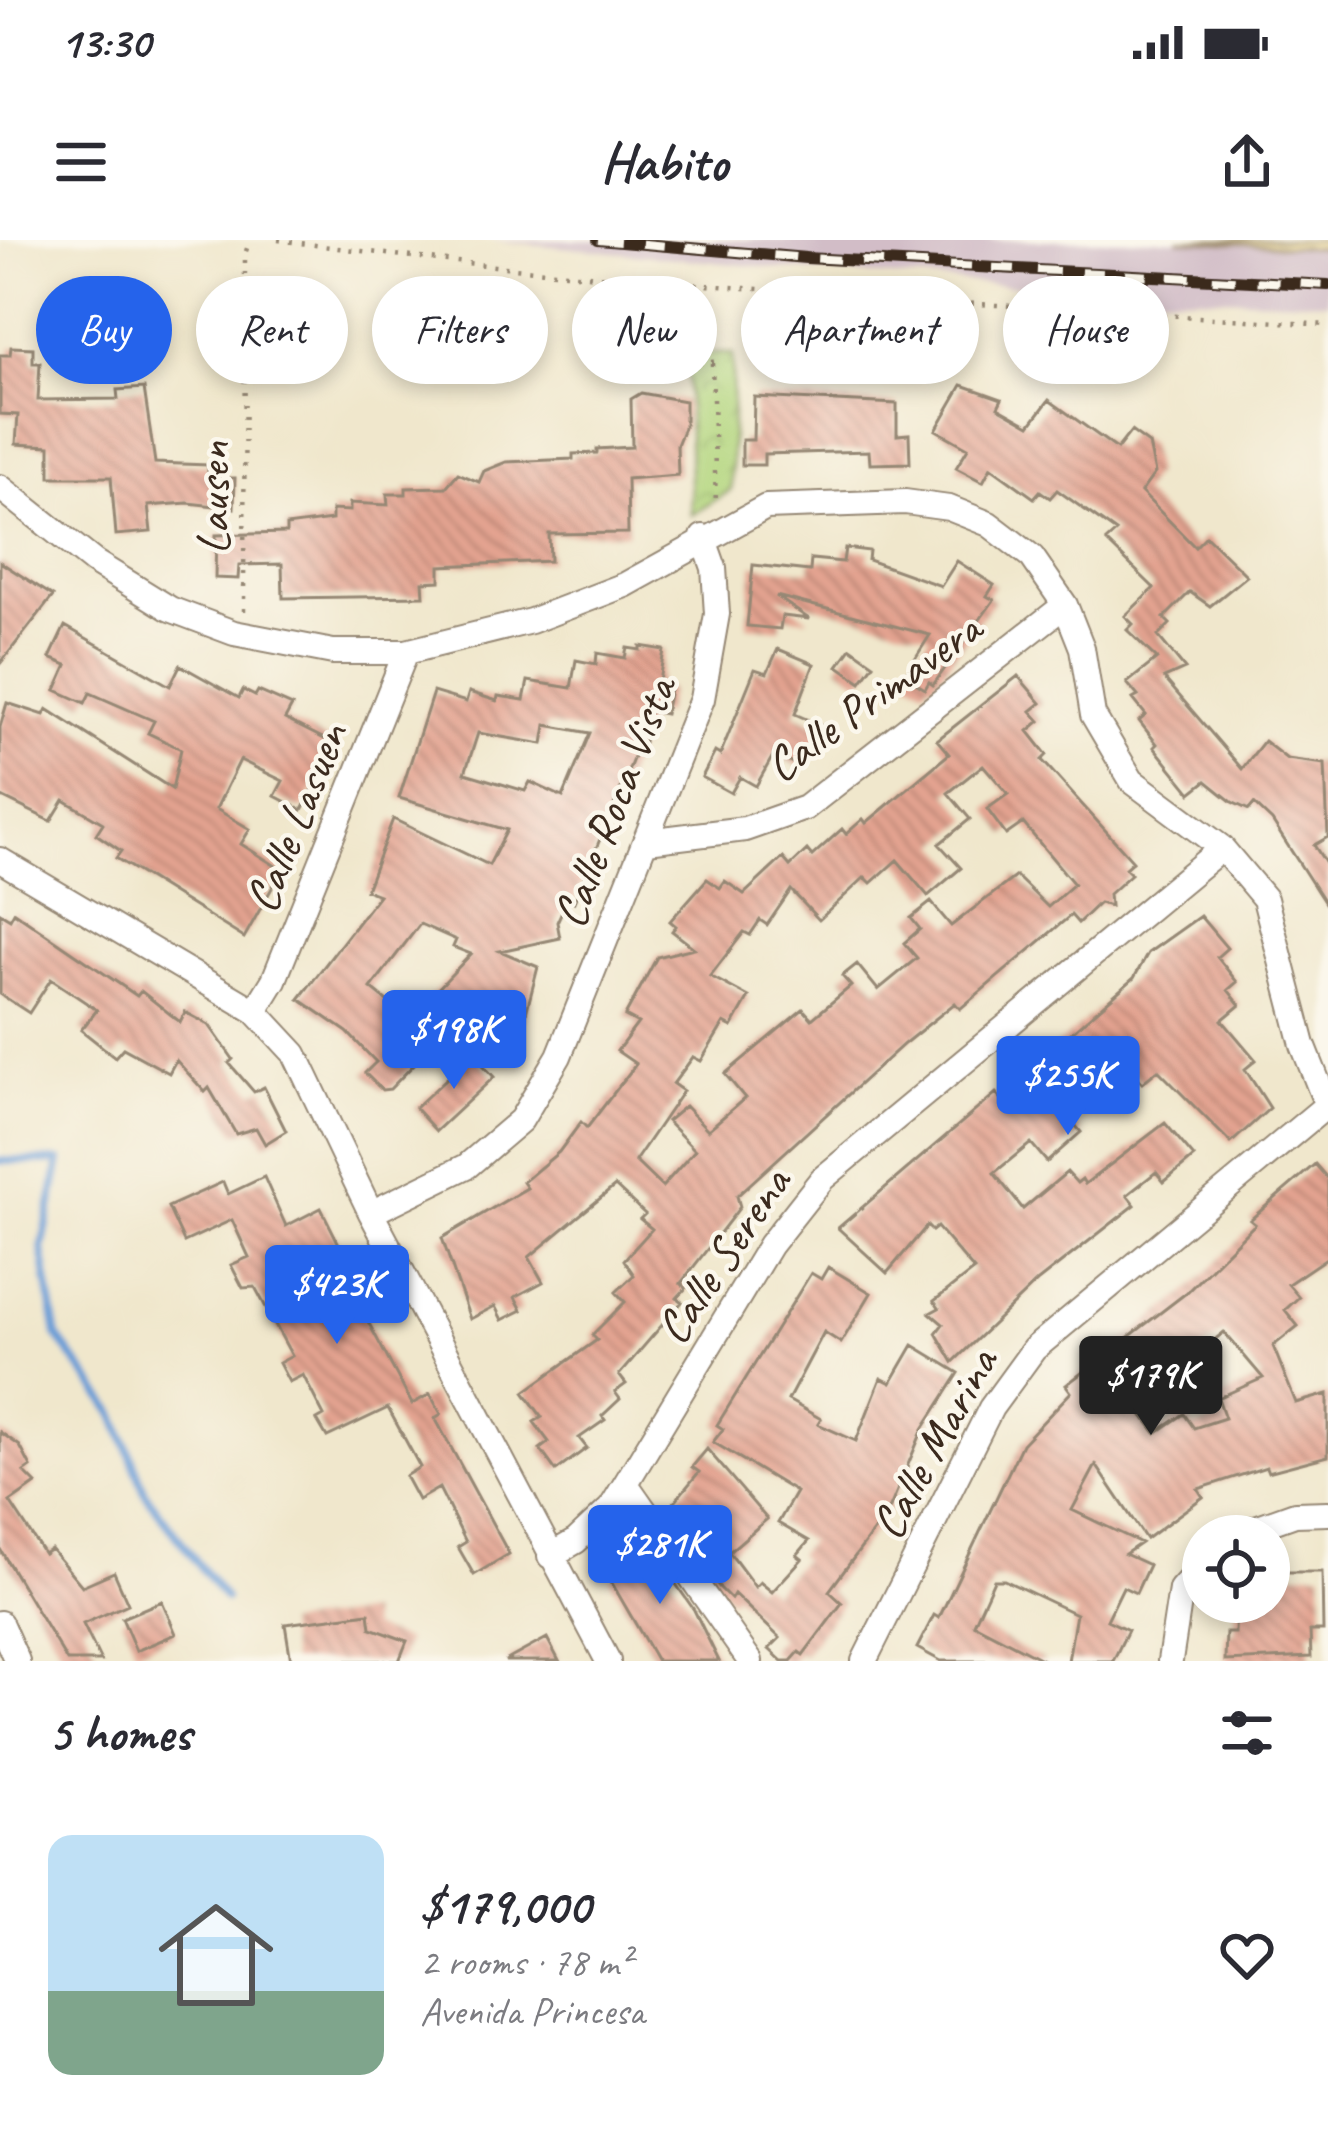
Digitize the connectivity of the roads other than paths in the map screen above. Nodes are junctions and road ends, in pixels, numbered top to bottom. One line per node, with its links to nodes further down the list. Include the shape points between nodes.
1 (0, 487): 4 (street, via 94,562 170,608 234,633 333,652)
2 (710, 533): 3 (street, via 766,507 949,508 989,524 1032,557); 4 (street, via 625,585 531,621); 5 (street, Calle Roca Vista, via 718,614 702,699)
3 (1065, 604): 5 (street, Calle Primavera, via 806,808 745,829); 6 (street, via 1093,715 1132,781)
4 (406, 652): 8 (street, Calle Lasuen)
5 (646, 841): 10 (street, Calle Roca Vista, via 560,1056 521,1120 467,1166)
6 (1222, 848): 9 (street, via 1264,899); 11 (street, Calle Serena, via 823,1179 770,1245)
7 (0, 860): 8 (street)
8 (255, 1011): 10 (street, via 295,1054)
9 (1327, 1107): 20 (street, Calle Marina, via 1034,1349 991,1408)
10 (371, 1213): 14 (street)
11 (626, 1484): 14 (street, Calle Serena, via 611,1508); 19 (street)
12 (1328, 1514): 13 (street)
13 (1290, 1516)
14 (550, 1556): 18 (street)
15 (1182, 1586): 21 (street)
16 (0, 1624): 17 (street)
17 (17, 1661)
18 (608, 1661)
19 (750, 1661)
20 (864, 1661)
21 (1170, 1661)

